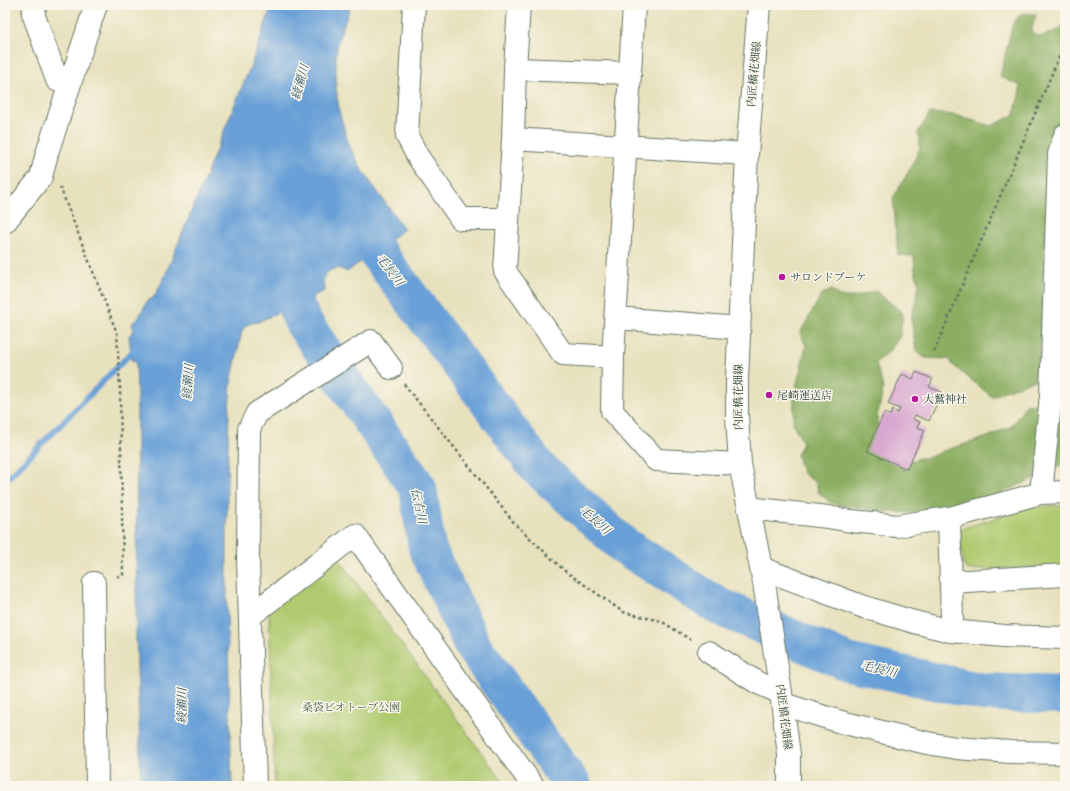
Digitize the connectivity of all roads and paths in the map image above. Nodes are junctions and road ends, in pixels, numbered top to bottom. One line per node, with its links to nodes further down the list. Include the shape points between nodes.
1 (36, 5): 10 (street, via 33,13 57,80)
2 (96, 5): 10 (street)
3 (414, 5): 17 (street, via 407,136 418,157 461,219)
4 (519, 5): 8 (street)
5 (634, 5): 9 (street)
6 (759, 5): 15 (street, 内匠橋花畑線)
7 (1065, 43): 20 (path)
8 (515, 69): 9 (street); 11 (street)
9 (630, 73): 12 (street)
10 (69, 84): 14 (street)
11 (513, 139): 12 (street); 17 (street)
12 (626, 146): 15 (street); 18 (street)
13 (1063, 148): 25 (street, via 1051,395)
14 (47, 153): 16 (street, via 41,177); 31 (path, via 117,333 122,575)
15 (747, 154): 19 (street, 内匠橋花畑線)
16 (8, 215)
17 (507, 219): 21 (street, via 505,271 563,354)
18 (616, 318): 19 (street); 21 (street)
19 (739, 328): 23 (street, 内匠橋花畑線, via 737,416)
20 (934, 352)
21 (613, 357): 23 (street, via 612,411 656,460)
22 (391, 368): 32 (street, via 371,341 258,413 249,429); 35 (path, via 515,524 565,571 623,612 661,621)
23 (740, 464): 26 (street, 内匠橋花畑線)
24 (1065, 492): 25 (street)
25 (1041, 493): 27 (street)
26 (749, 508): 27 (street, via 896,526); 28 (street, 内匠橋花畑線)
27 (949, 518): 30 (street)
28 (762, 575): 33 (street); 36 (street, 内匠橋花畑線)
29 (1065, 575): 30 (street)
30 (952, 582): 33 (street)
31 (94, 583): 38 (street)
32 (250, 616): 39 (street); 40 (street, via 355,535)
33 (951, 631): 34 (street)
34 (1065, 638)
35 (709, 652): 36 (street, via 758,683)
36 (781, 693): 37 (street, via 853,725 927,743 1011,752); 41 (street, 内匠橋花畑線, via 789,755)
37 (1065, 753)
38 (97, 786)
39 (255, 786)
40 (533, 786)
41 (789, 786)

